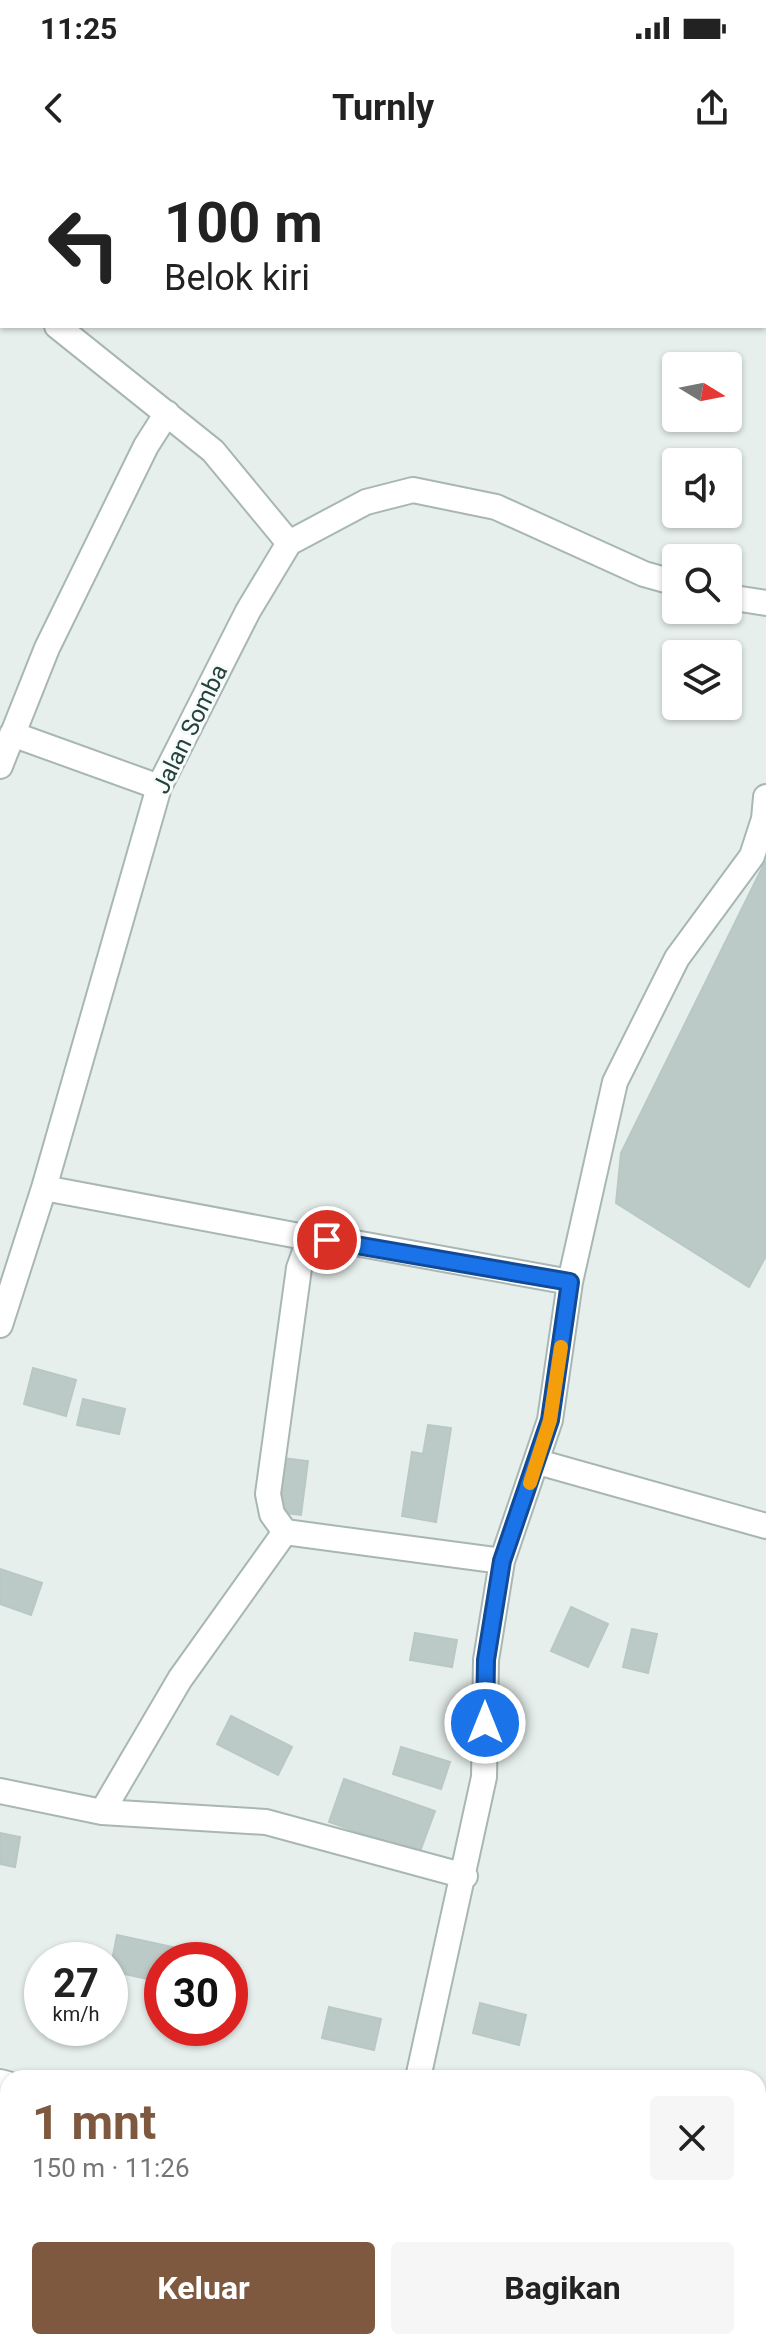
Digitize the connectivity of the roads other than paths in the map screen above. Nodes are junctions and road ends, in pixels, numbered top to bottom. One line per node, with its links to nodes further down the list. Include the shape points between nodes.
1 (60, 328): 2 (street)
2 (167, 413): 3 (street, via 213,451); 7 (street, via 47,648)
3 (289, 543): 4 (street, via 366,502 413,490 496,507); 9 (street, Jalan Somba, via 248,611)
4 (662, 579)
5 (742, 599): 6 (street)
6 (766, 603)
7 (12, 734): 8 (street); 9 (street)
8 (0, 766)
9 (159, 787): 11 (street, Jalan Somba)
10 (766, 797): 13 (street, via 752,856 677,958 615,1082)
11 (44, 1188): 12 (street); 14 (street, Jalan Somba)
12 (310, 1238): 13 (street); 17 (street, via 299,1268 268,1494 272,1514)
13 (570, 1282): 15 (street, via 552,1410)
14 (0, 1325)
15 (538, 1462): 16 (street); 18 (street)
16 (766, 1526)
17 (285, 1532): 18 (street); 20 (street, via 180,1679)
18 (502, 1561): 21 (street, via 486,1660 484,1777)
19 (0, 1791): 20 (street)
20 (102, 1812): 21 (street, via 266,1822)
21 (465, 1876): 22 (street)
22 (420, 2070)

